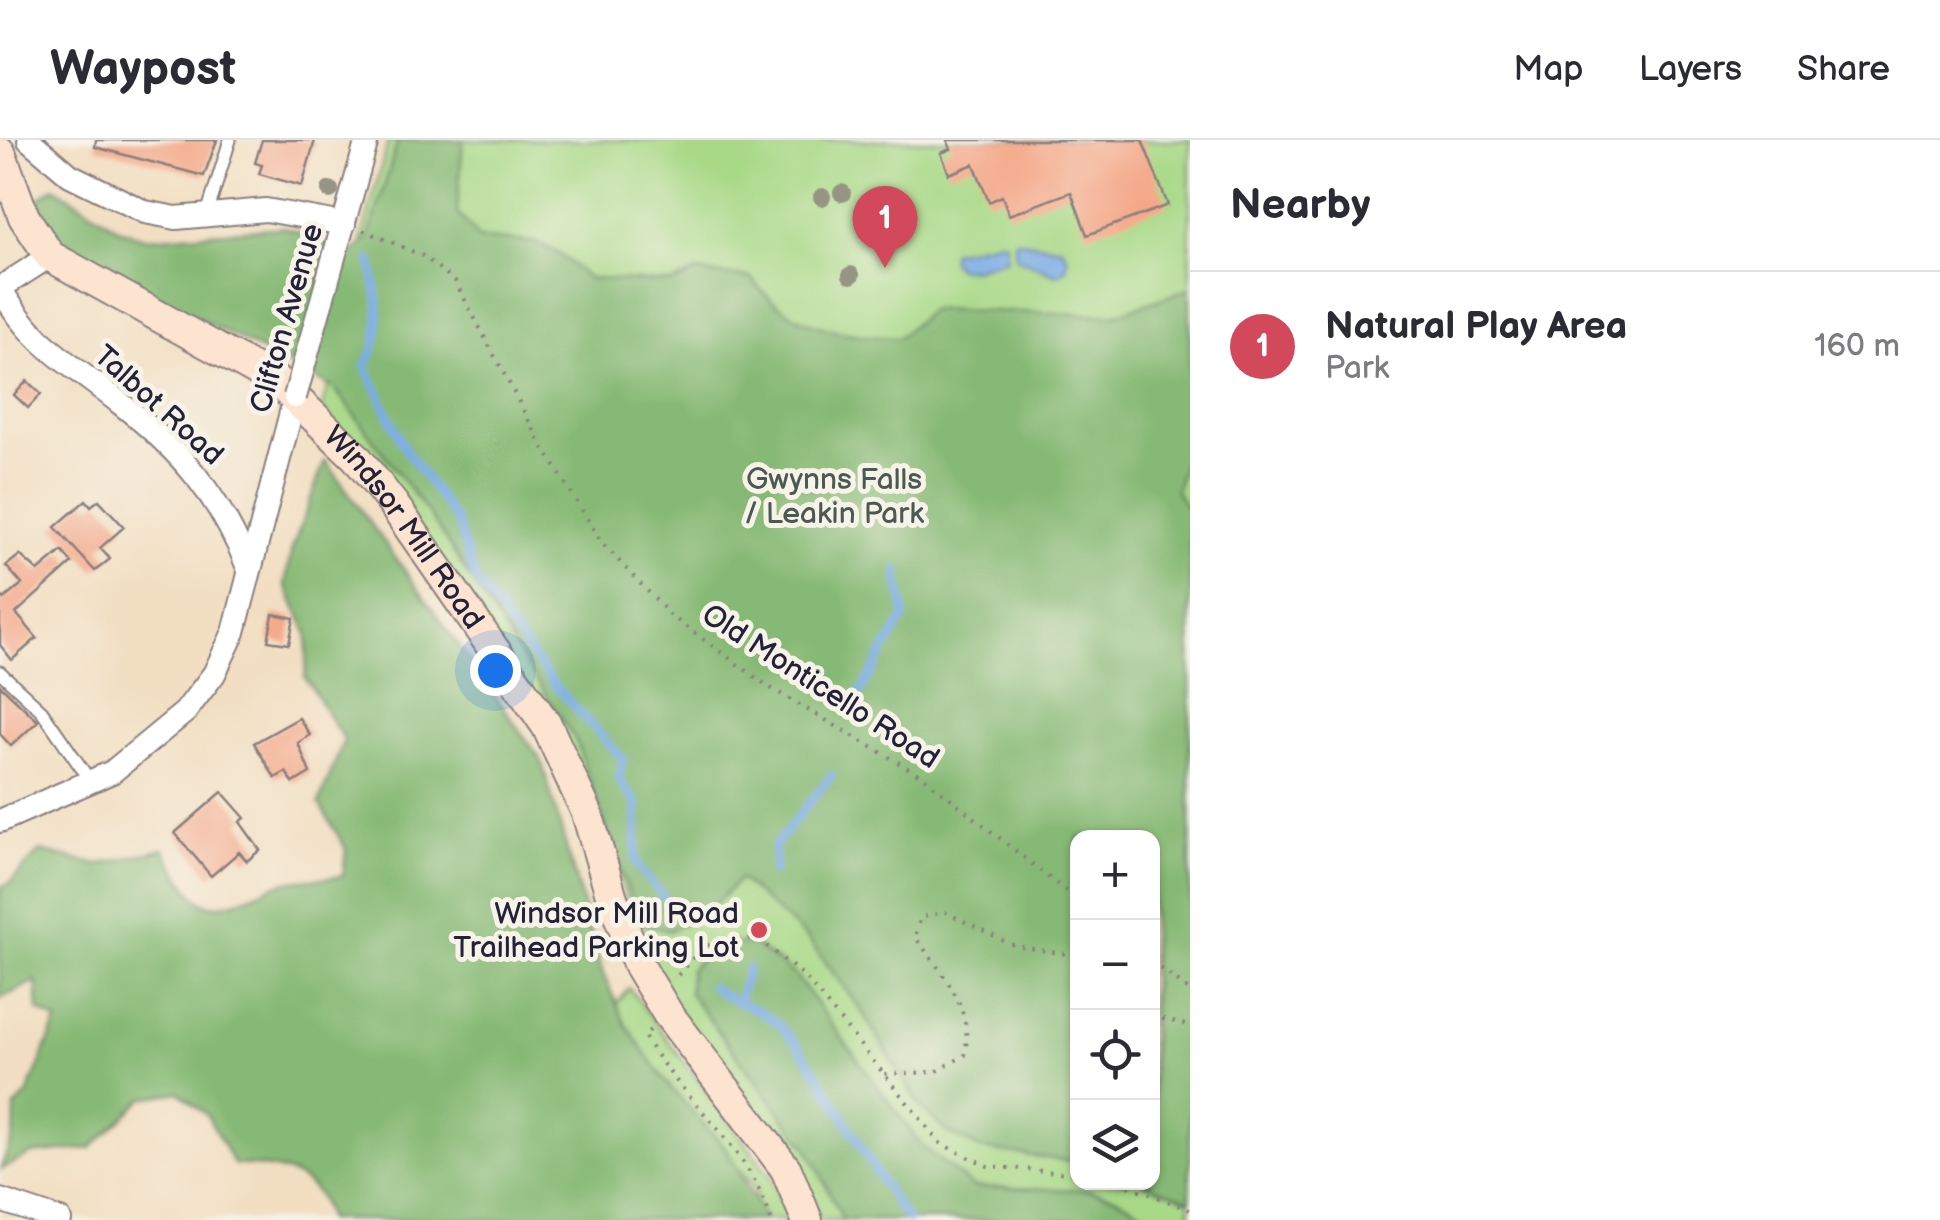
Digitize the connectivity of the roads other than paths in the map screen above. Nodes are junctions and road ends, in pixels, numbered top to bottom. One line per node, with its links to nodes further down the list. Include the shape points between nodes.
1 (28, 140): 5 (street, via 110,199 176,218)
2 (230, 140): 5 (lane)
3 (368, 140): 6 (street, Clifton Avenue)
4 (0, 152): 7 (main road, Windsor Mill Road, via 24,217)
5 (207, 214): 6 (street, via 293,211)
6 (341, 231): 9 (street, Clifton Avenue, bridge)
7 (50, 256): 8 (street); 15 (main road, Windsor Mill Road, via 279,383 393,504 547,726 587,813 640,966 668,1014 786,1168)
8 (0, 288): 9 (street, Talbot Road, via 32,336 121,404 202,480 232,524)
9 (249, 570): 11 (street, via 234,632 204,686 157,737)
10 (0, 672): 11 (lane, via 42,712)
11 (91, 782): 12 (street)
12 (0, 821)
13 (0, 1200): 14 (street)
14 (60, 1220)
15 (808, 1220)

